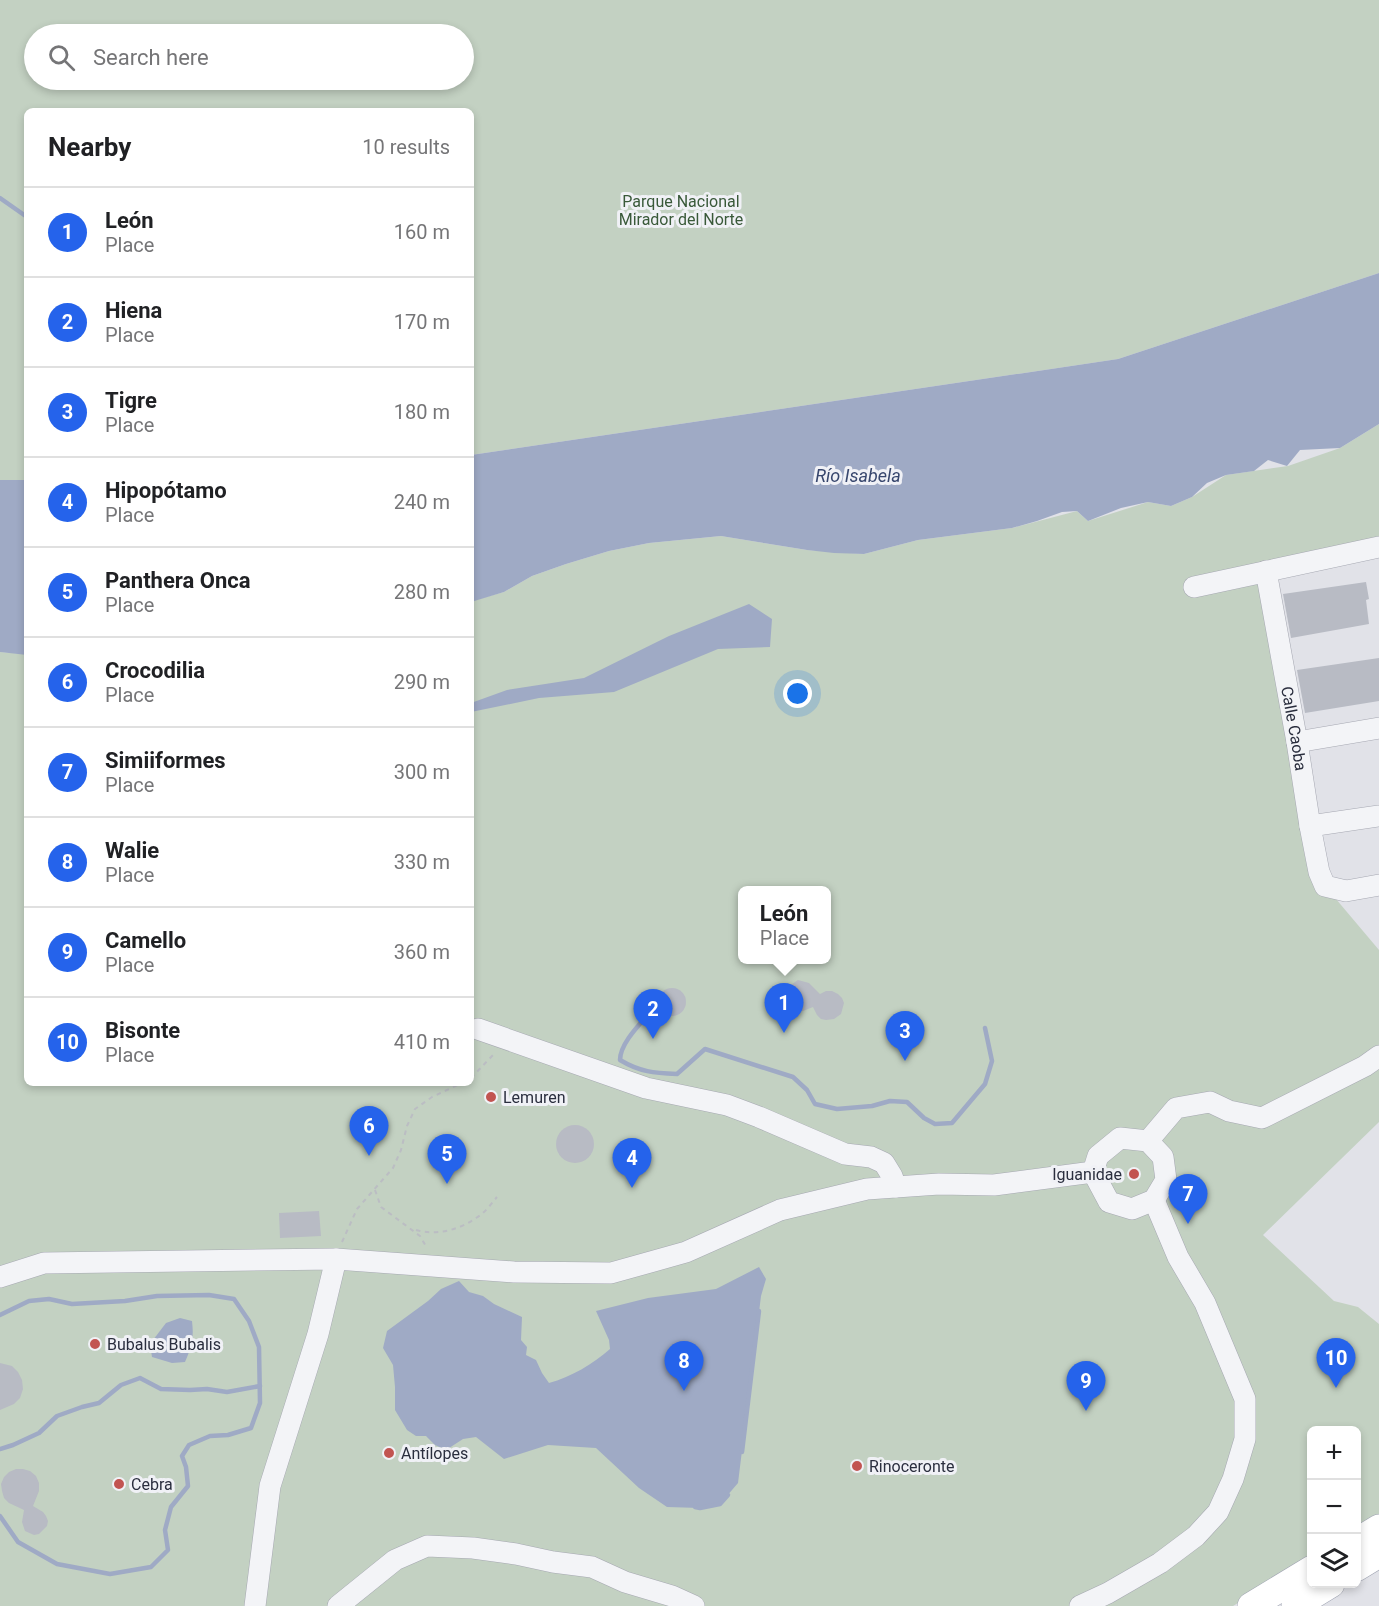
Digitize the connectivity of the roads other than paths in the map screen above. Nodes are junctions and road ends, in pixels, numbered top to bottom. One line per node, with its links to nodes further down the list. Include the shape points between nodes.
1 (1379, 547): 2 (street)
2 (1266, 571): 3 (street); 5 (street, Calle Caoba)
3 (1194, 587)
4 (1379, 728): 5 (street)
5 (1297, 742): 7 (street, Calle Caoba)
6 (1379, 816): 7 (street)
7 (1310, 826): 8 (street, Calle Caoba, via 1325,886 1346,891)
8 (1379, 885)
9 (478, 1029): 13 (street, via 646,1088 727,1105 845,1154 871,1157 884,1163)
10 (1372, 1061): 11 (street, via 1262,1118 1229,1111 1210,1102 1176,1108)
11 (1148, 1141): 12 (street, via 1120,1138 1098,1156); 14 (street, via 1163,1157 1166,1180)
12 (1093, 1172): 13 (street, via 994,1185); 14 (street, via 1109,1202 1132,1209)
13 (896, 1187): 15 (street, via 867,1189 780,1210 686,1252 611,1273 514,1272)
14 (1154, 1200): 26 (street, via 1178,1257 1205,1303 1245,1399 1245,1439 1218,1512 1196,1536 1160,1563)
15 (336, 1259): 16 (street, via 44,1263); 23 (street, via 318,1334 270,1486)
16 (0, 1277)
17 (1379, 1528): 18 (main road)
18 (1361, 1539)
19 (1379, 1554): 20 (main road)
20 (1361, 1565)
21 (1307, 1571): 27 (main road)
22 (1324, 1588): 28 (main road)
23 (255, 1606)
24 (338, 1606): 25 (street, via 394,1560 427,1546 472,1548 592,1567)
25 (694, 1606)
26 (1080, 1606)
27 (1251, 1606)
28 (1295, 1606)

